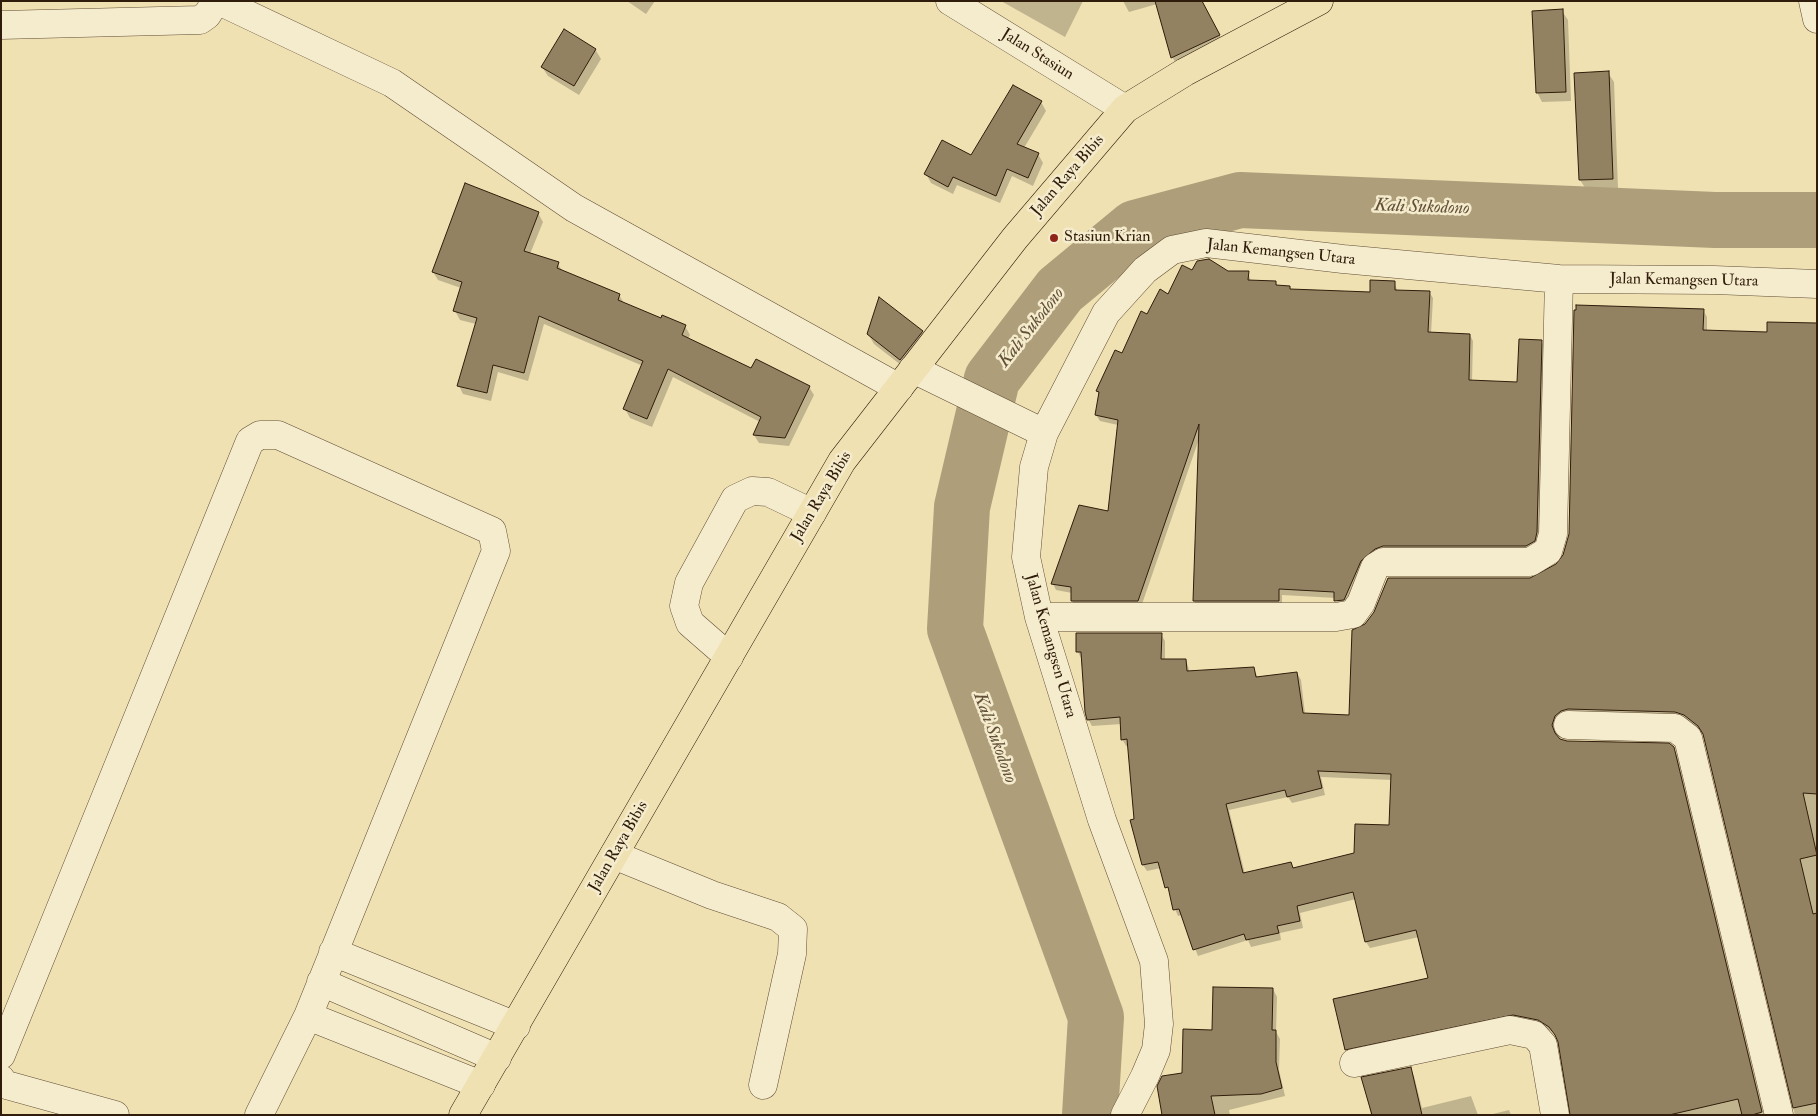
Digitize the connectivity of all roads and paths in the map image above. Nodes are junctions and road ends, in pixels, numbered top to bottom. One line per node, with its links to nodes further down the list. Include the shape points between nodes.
1 (218, 1): 5 (street, via 200,20); 11 (street, via 392,83 574,208)
2 (950, 1): 8 (street, Jalan Stasiun)
3 (1319, 1): 8 (main road, Jalan Raya Bibis, via 1185,72)
4 (1813, 1): 6 (street)
5 (99, 13): 7 (street)
6 (1817, 20)
7 (1, 26)
8 (1125, 109): 11 (main road, Jalan Raya Bibis, via 1015,238)
9 (1558, 279): 10 (street, Jalan Kemangsen Utara); 12 (street, Jalan Kemangsen Utara, via 1206,243 1172,250 1145,270 1106,313); 14 (street, via 1553,534 1548,551 1530,562 1383,562 1375,567 1353,614 1336,617)
10 (1817, 284)
11 (906, 378): 12 (street, via 964,396); 13 (main road, Jalan Raya Bibis, via 842,461)
12 (1037, 430): 14 (street, Jalan Kemangsen Utara, via 1026,557)
13 (812, 513): 15 (main road, Jalan Raya Bibis); 15 (street, via 768,492 752,491 735,499 688,583 684,606 690,623)
14 (1039, 617): 31 (street, Jalan Kemangsen Utara, via 1102,820 1154,962 1158,1024 1156,1050)
15 (729, 657): 17 (main road, Jalan Raya Bibis)
16 (1568, 725): 33 (street, via 1675,728 1688,738)
17 (614, 855): 21 (main road, Jalan Raya Bibis); 27 (street, via 712,895 778,917 793,929 792,954)
18 (333, 952): 19 (street); 21 (street); 22 (street, via 496,551 492,531 278,435 260,435 250,442)
19 (321, 982): 20 (street); 23 (street)
20 (308, 1016): 26 (street); 29 (street)
21 (516, 1026): 23 (main road, Jalan Raya Bibis)
22 (1, 1055)
23 (497, 1058): 26 (main road, Jalan Raya Bibis)
24 (1354, 1062): 32 (street, via 1510,1030 1534,1035 1543,1045)
25 (1, 1079): 28 (street, via 3,1084)
26 (481, 1085): 30 (main road, Jalan Raya Bibis)
27 (763, 1085)
28 (115, 1115)
29 (259, 1115)
30 (462, 1115)
31 (1125, 1115)
32 (1555, 1115)
33 (1779, 1115)

